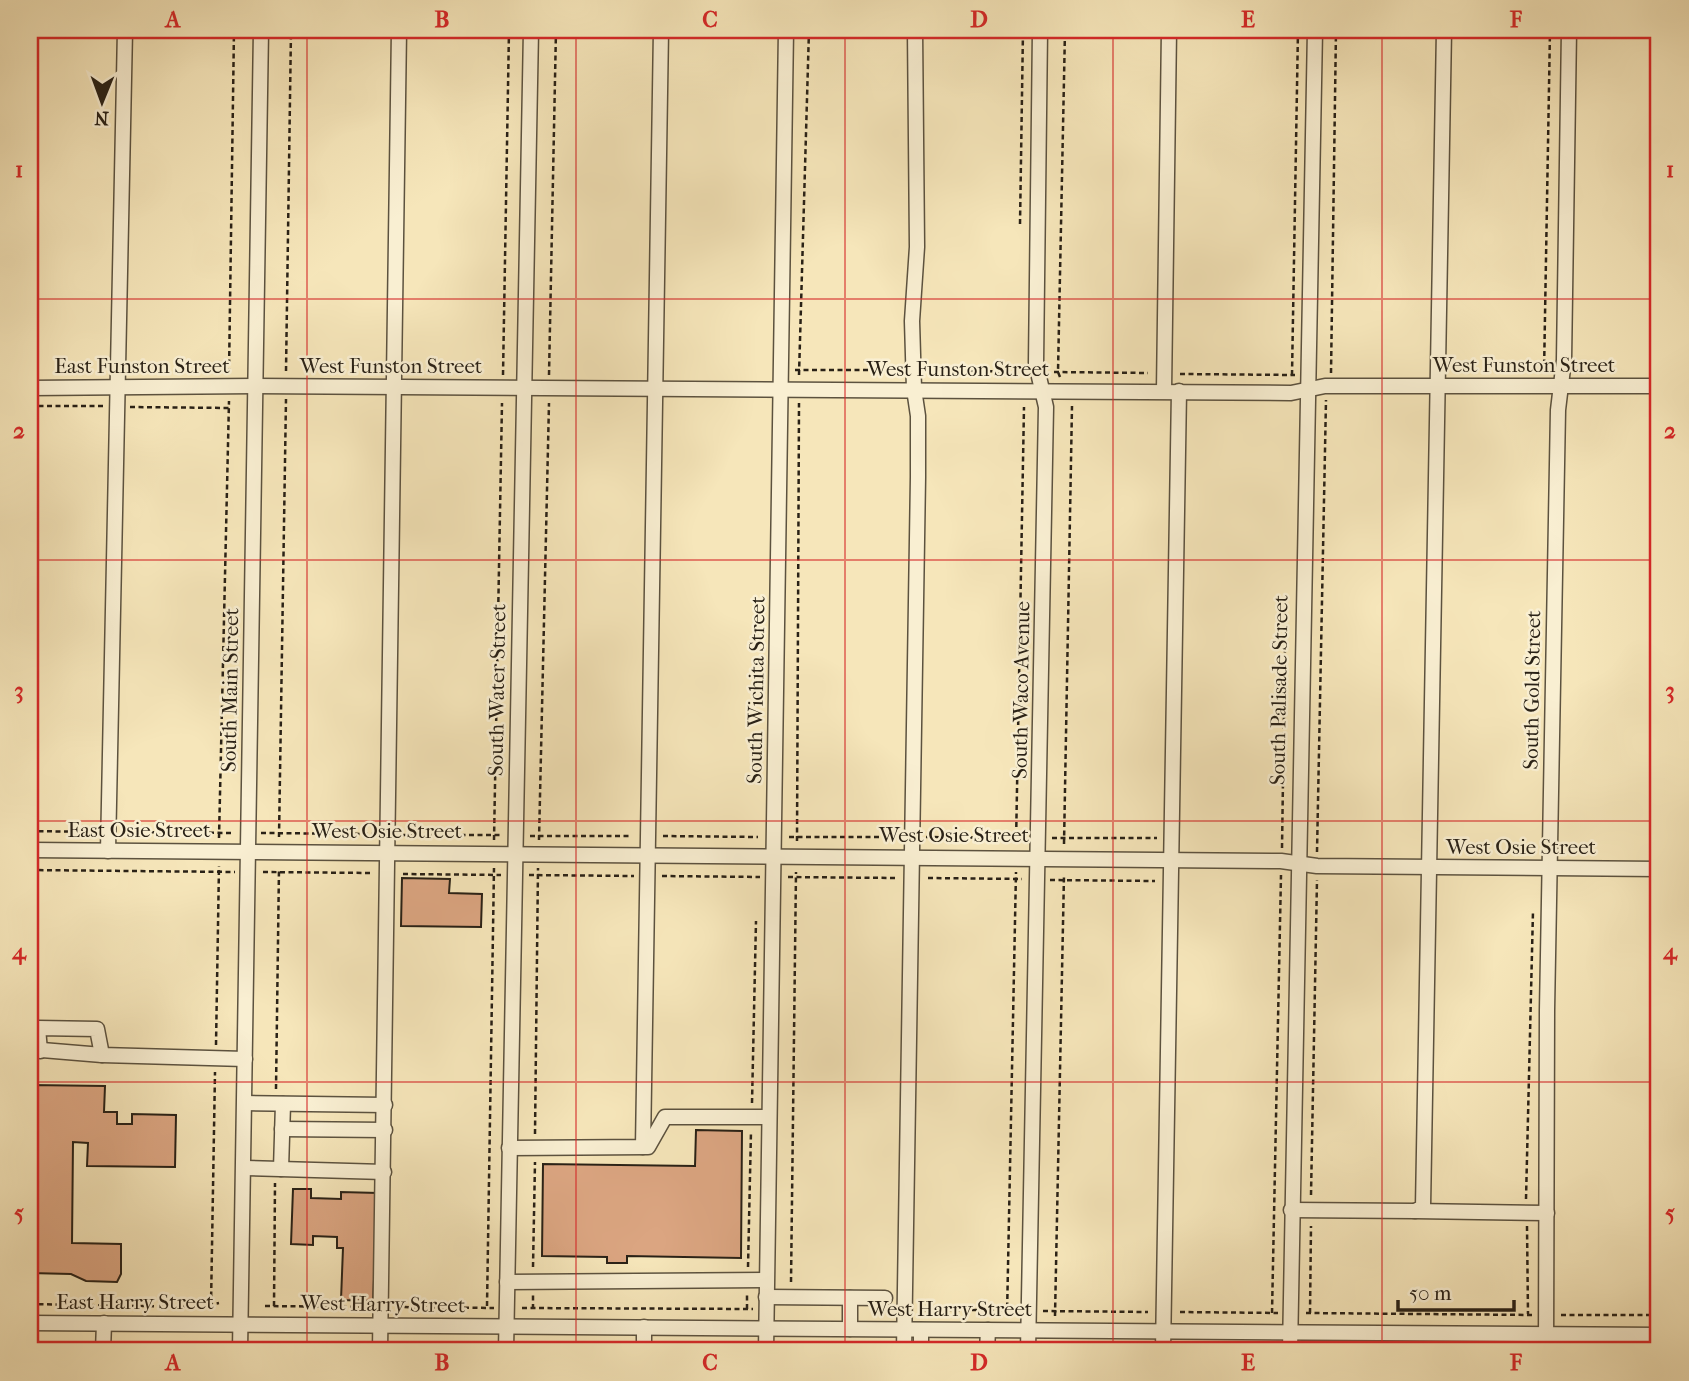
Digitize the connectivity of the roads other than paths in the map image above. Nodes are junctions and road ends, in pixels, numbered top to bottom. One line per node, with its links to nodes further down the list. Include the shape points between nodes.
1 (125, 30): 20 (street)
2 (261, 30): 15 (street, South Main Street)
3 (399, 30): 18 (street)
4 (531, 30): 21 (street, South Water Street)
5 (661, 30): 22 (street)
6 (786, 30): 23 (street, South Wichita Street)
7 (915, 30): 24 (street)
8 (1040, 30): 25 (street, South Waco Avenue, via 1038,372)
9 (1169, 30): 26 (street)
10 (1315, 30): 13 (street, South Palisade Street)
11 (1444, 30): 16 (street)
12 (1569, 30): 14 (street, South Gold Street)
13 (1302, 380): 16 (street, West Funston Street, via 1328,386); 27 (street, West Funston Street, via 1292,393); 38 (street, South Palisade Street)
14 (1562, 382): 16 (street, West Funston Street); 17 (street, West Funston Street); 40 (street, South Gold Street)
15 (255, 386): 18 (street, West Funston Street); 20 (street, East Funston Street); 30 (street, South Main Street)
16 (1436, 386): 39 (street)
17 (1659, 386)
18 (394, 387): 21 (street, West Funston Street); 31 (street)
19 (30, 388): 20 (street, East Funston Street)
20 (118, 388): 29 (street)
21 (525, 388): 22 (street, West Funston Street); 32 (street, South Water Street)
22 (654, 388): 23 (street, West Funston Street); 33 (street)
23 (781, 389): 24 (street, West Funston Street); 34 (street, South Wichita Street)
24 (914, 389): 25 (street, West Funston Street); 35 (street, via 918,441)
25 (1042, 390): 26 (street, West Funston Street); 36 (street, South Waco Avenue, via 1046,407)
26 (1164, 391): 27 (street, West Funston Street)
27 (1179, 391): 37 (street)
28 (30, 850): 29 (street, East Osie Street)
29 (108, 851): 30 (street, East Osie Street)
30 (249, 851): 31 (street, West Osie Street); 44 (street, South Main Street)
31 (390, 852): 32 (street, West Osie Street); 47 (street)
32 (515, 853): 33 (street, West Osie Street); 52 (street, South Water Street)
33 (648, 854): 34 (street, West Osie Street); 51 (street)
34 (774, 855): 35 (street, West Osie Street); 48 (street, South Wichita Street)
35 (912, 856): 36 (street, West Osie Street); 72 (street)
36 (1039, 857): 37 (street, West Osie Street); 75 (street, South Waco Avenue)
37 (1171, 859): 38 (street, West Osie Street); 76 (street)
38 (1297, 863): 39 (street, West Osie Street); 56 (street, South Palisade Street)
39 (1428, 867): 40 (street, West Osie Street); 57 (street, via 1423,1207)
40 (1550, 868): 41 (street, West Osie Street); 58 (street, South Gold Street)
41 (1659, 869)
42 (35, 1050): 43 (street); 43 (street, via 38,1028 97,1029)
43 (102, 1055): 44 (street)
44 (246, 1059): 45 (street, South Main Street)
45 (245, 1103): 46 (street); 53 (street, South Main Street)
46 (279, 1104): 47 (street); 49 (street)
47 (385, 1105): 50 (street)
48 (768, 1117): 51 (street, via 665,1116 648,1147); 59 (street, South Wichita Street)
49 (282, 1129): 50 (street); 54 (street)
50 (385, 1130): 55 (street)
51 (643, 1147): 52 (street)
52 (509, 1148): 60 (street, South Water Street)
53 (244, 1168): 54 (street); 66 (street, South Main Street)
54 (278, 1169): 55 (street)
55 (384, 1172): 67 (street)
56 (1291, 1210): 57 (street); 77 (street, South Palisade Street)
57 (1415, 1211): 58 (street)
58 (1547, 1213): 78 (street, South Gold Street)
59 (766, 1280): 60 (street); 63 (street, South Wichita Street)
60 (507, 1282): 68 (street, South Water Street)
61 (850, 1298): 62 (street); 63 (street, via 790,1297); 71 (street)
62 (886, 1298)
63 (766, 1303): 70 (street, South Wichita Street)
64 (30, 1323): 65 (street, East Harry Street)
65 (104, 1323): 66 (street, East Harry Street); 80 (street)
66 (241, 1324): 67 (street, West Harry Street); 86 (street, South Main Street)
67 (381, 1325): 68 (street, West Harry Street); 87 (street)
68 (507, 1326): 69 (street, West Harry Street); 81 (street, South Water Street)
69 (644, 1328): 70 (street, West Harry Street); 84 (street)
70 (766, 1329): 71 (street, West Harry Street); 85 (street, South Wichita Street)
71 (850, 1329): 72 (street, West Harry Street)
72 (904, 1330): 73 (street, West Harry Street); 88 (street)
73 (921, 1330): 74 (street, West Harry Street); 89 (street)
74 (988, 1330): 75 (street, West Harry Street); 90 (street)
75 (1029, 1330): 76 (street, West Harry Street); 91 (street, South Waco Avenue)
76 (1164, 1331): 77 (street, West Harry Street); 92 (street)
77 (1290, 1332): 78 (street, West Harry Street); 93 (street, South Palisade Street)
78 (1546, 1333): 79 (street, West Harry Street); 94 (street, South Gold Street)
79 (1659, 1335)
80 (103, 1348)
81 (506, 1349)
82 (559, 1349): 83 (street)
83 (589, 1349)
84 (644, 1350)
85 (766, 1350)
86 (240, 1351)
87 (380, 1351)
88 (904, 1351)
89 (921, 1351)
90 (987, 1351)
91 (1028, 1351)
92 (1163, 1351)
93 (1290, 1351)
94 (1546, 1351)

